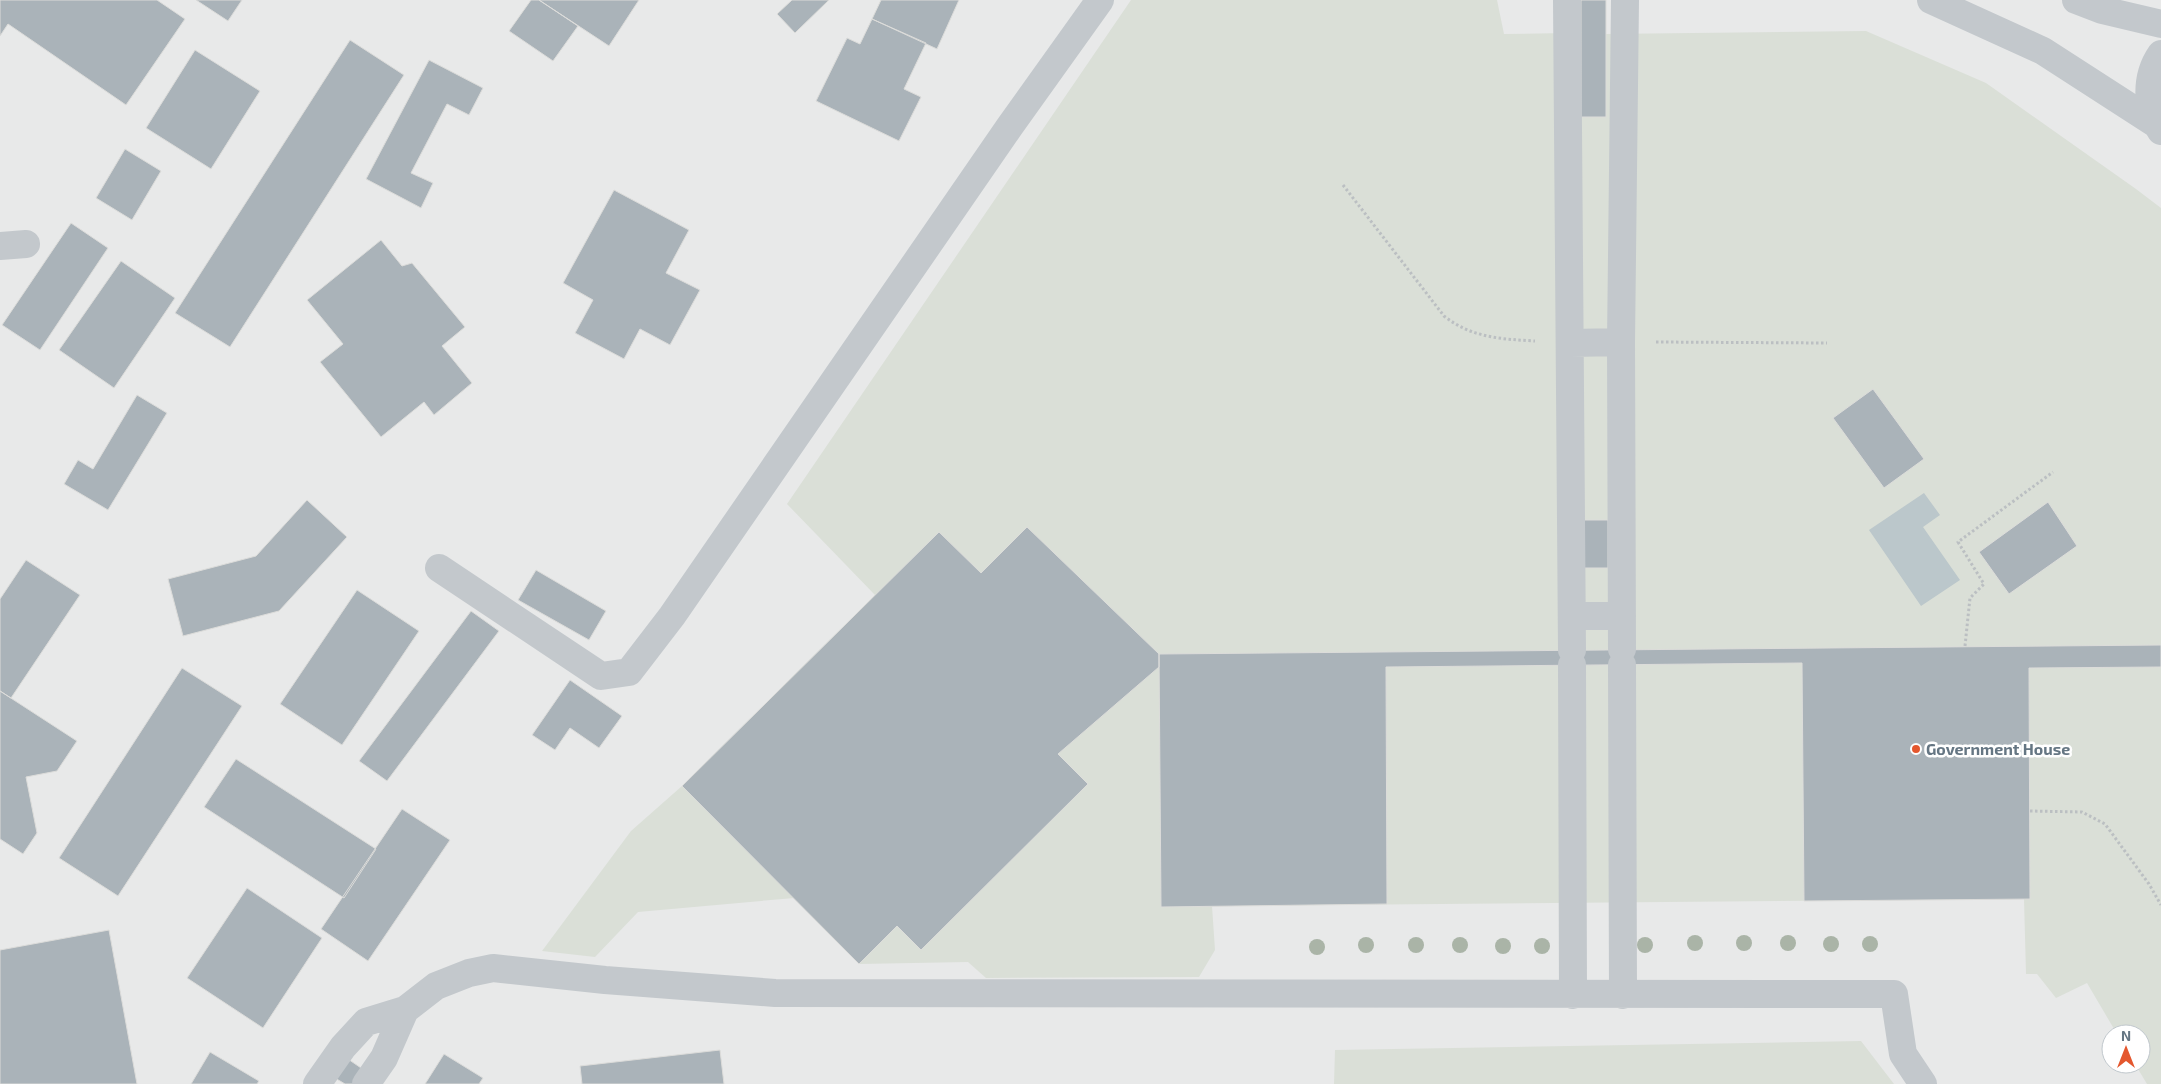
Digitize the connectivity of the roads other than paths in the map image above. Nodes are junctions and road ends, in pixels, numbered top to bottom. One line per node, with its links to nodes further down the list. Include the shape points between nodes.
1 (1100, 0): 11 (street, via 672,616 629,672 601,676)
2 (1567, 0): 10 (street)
3 (1625, 0): 9 (street)
4 (1931, 0): 8 (street, via 2043,51)
5 (2076, 0): 6 (street, via 2102,10)
6 (2161, 24)
7 (2161, 54): 8 (street, via 2149,84 2149,104)
8 (2159, 128)
9 (1621, 342): 10 (street); 13 (street)
10 (1571, 343): 12 (street)
11 (439, 568)
12 (1572, 616): 13 (street); 14 (street)
13 (1622, 616): 15 (street)
14 (1573, 995): 15 (street); 16 (street, via 775,993 493,968 436,986)
15 (1623, 995): 19 (street, via 1894,994 1903,1054)
16 (405, 1010): 17 (street, via 366,1022 343,1047); 18 (street, via 384,1058)
17 (317, 1084)
18 (366, 1084)
19 (1923, 1084)

